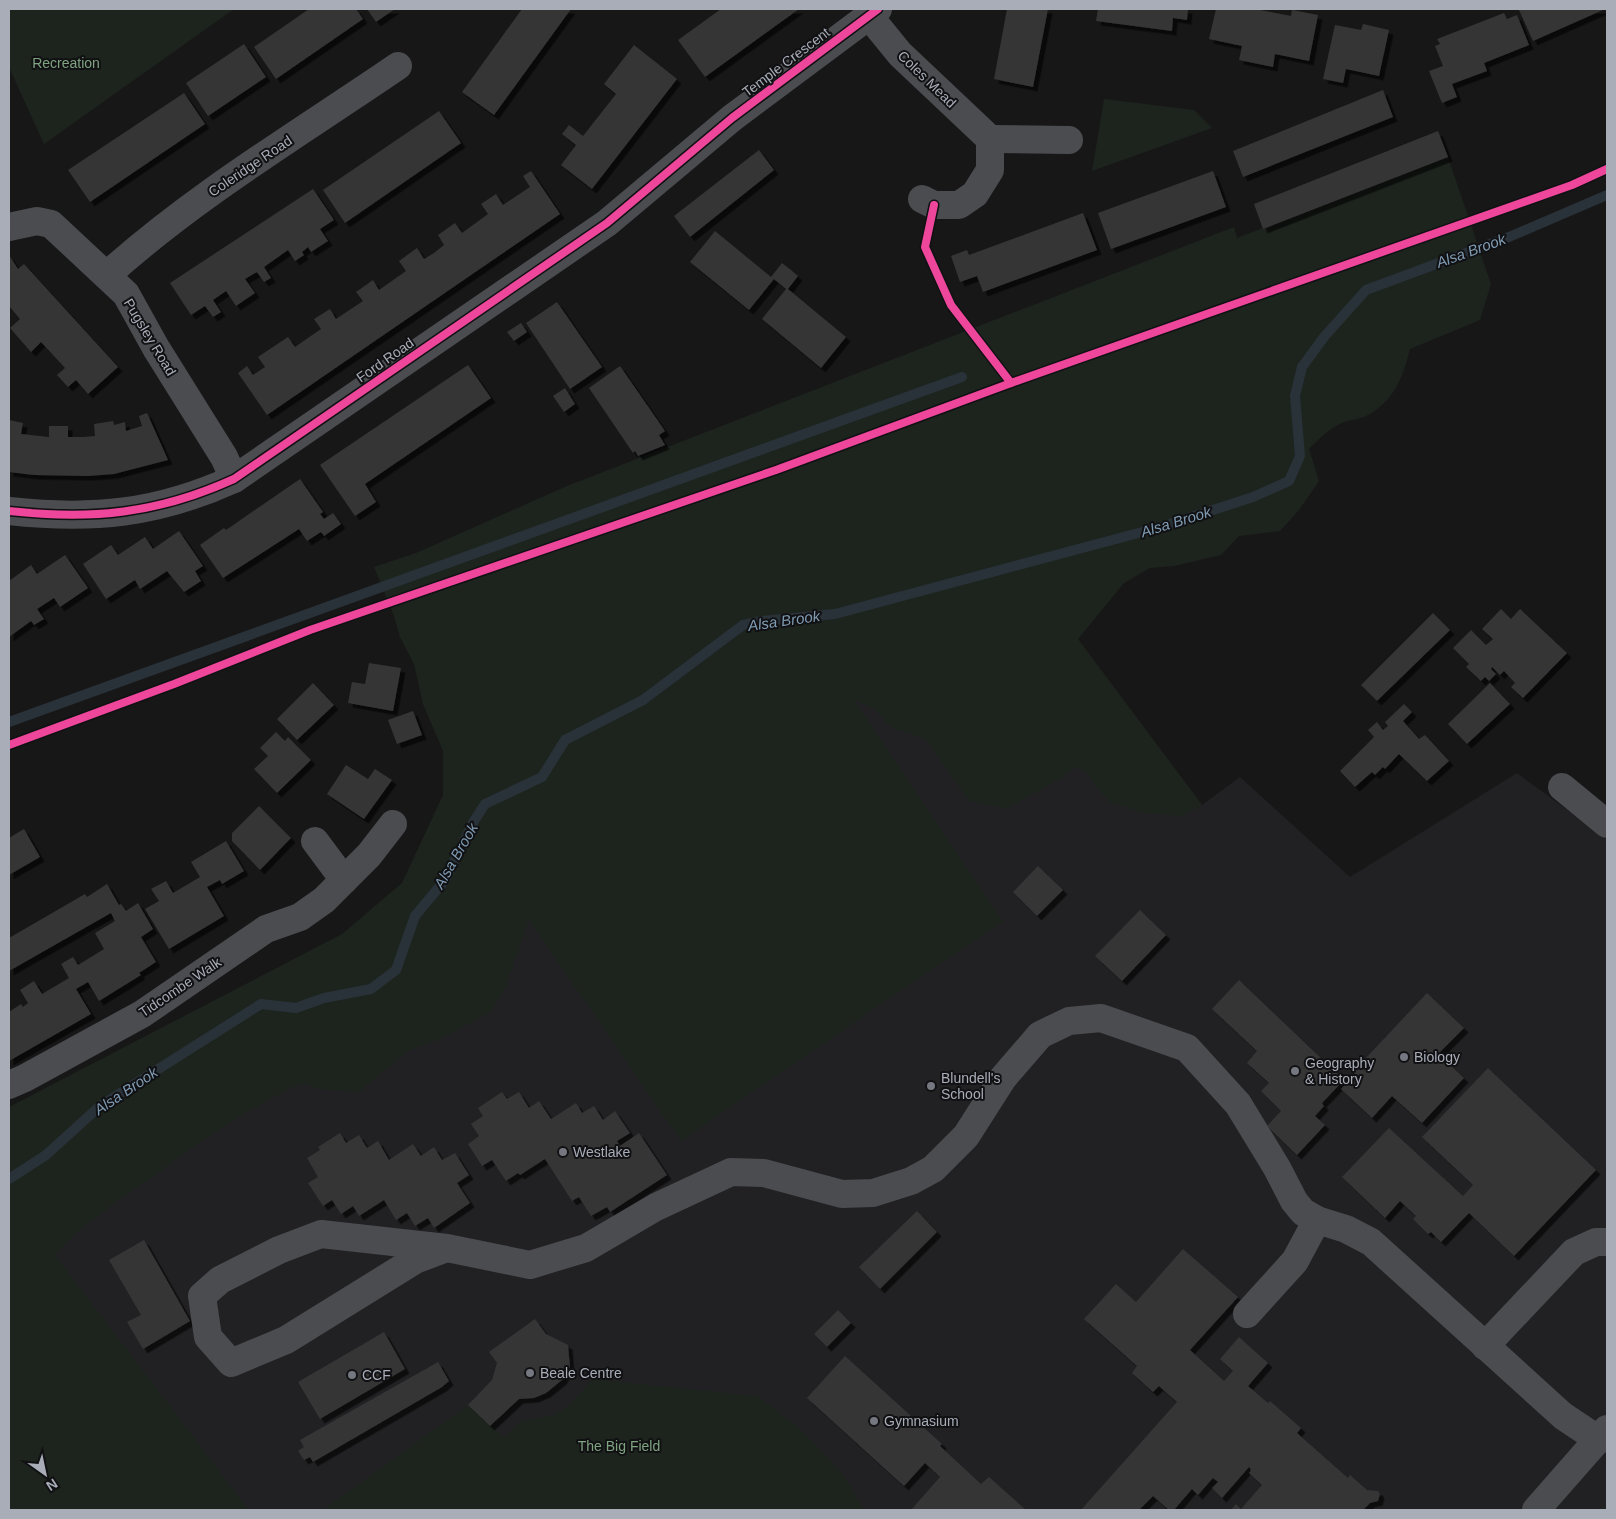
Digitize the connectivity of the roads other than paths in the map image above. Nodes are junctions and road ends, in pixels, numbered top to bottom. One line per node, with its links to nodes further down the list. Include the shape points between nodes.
1 (874, 12): 3 (street, Temple Crescent); 4 (street, Coles Mead, via 900,54)
2 (398, 66): 8 (street, Coleridge Road, via 207,194)
3 (732, 118): 9 (street, Ford Road, via 607,223)
4 (990, 139): 5 (street); 6 (street, via 990,170 975,194 959,204 934,205)
5 (1069, 140)
6 (922, 199)
7 (9, 227): 8 (street, Pugsley Road, via 37,221 51,224)
8 (107, 274): 9 (street, Pugsley Road, via 126,294)
9 (234, 479): 10 (street, Ford Road, via 198,496 167,505 82,516)
10 (9, 511)
11 (1562, 787): 13 (street)
12 (393, 824): 15 (street, Tidcombe Walk)
13 (1607, 824)
14 (314, 841): 15 (street)
15 (344, 880): 16 (street, Tidcombe Walk, via 300,917 266,929 142,1014)
16 (9, 1084)
17 (1317, 1220): 19 (street, via 1294,1201 1238,1104 1187,1048 1101,1018 1069,1021 1040,1035 1003,1078 966,1136 933,1169 911,1181 873,1193 842,1194 764,1173 731,1172 656,1207 586,1248 553,1260 530,1265); 20 (street, via 1296,1261); 21 (street, via 1346,1229 1371,1242)
18 (1607, 1242): 21 (street, via 1596,1242 1574,1252)
19 (447, 1248): 19 (street, via 415,1260 286,1340 231,1362 208,1337 202,1296 220,1280 279,1250 321,1234)
20 (1247, 1314)
21 (1485, 1346): 22 (street, via 1563,1416)
22 (1603, 1435): 23 (street)
23 (1536, 1510)

